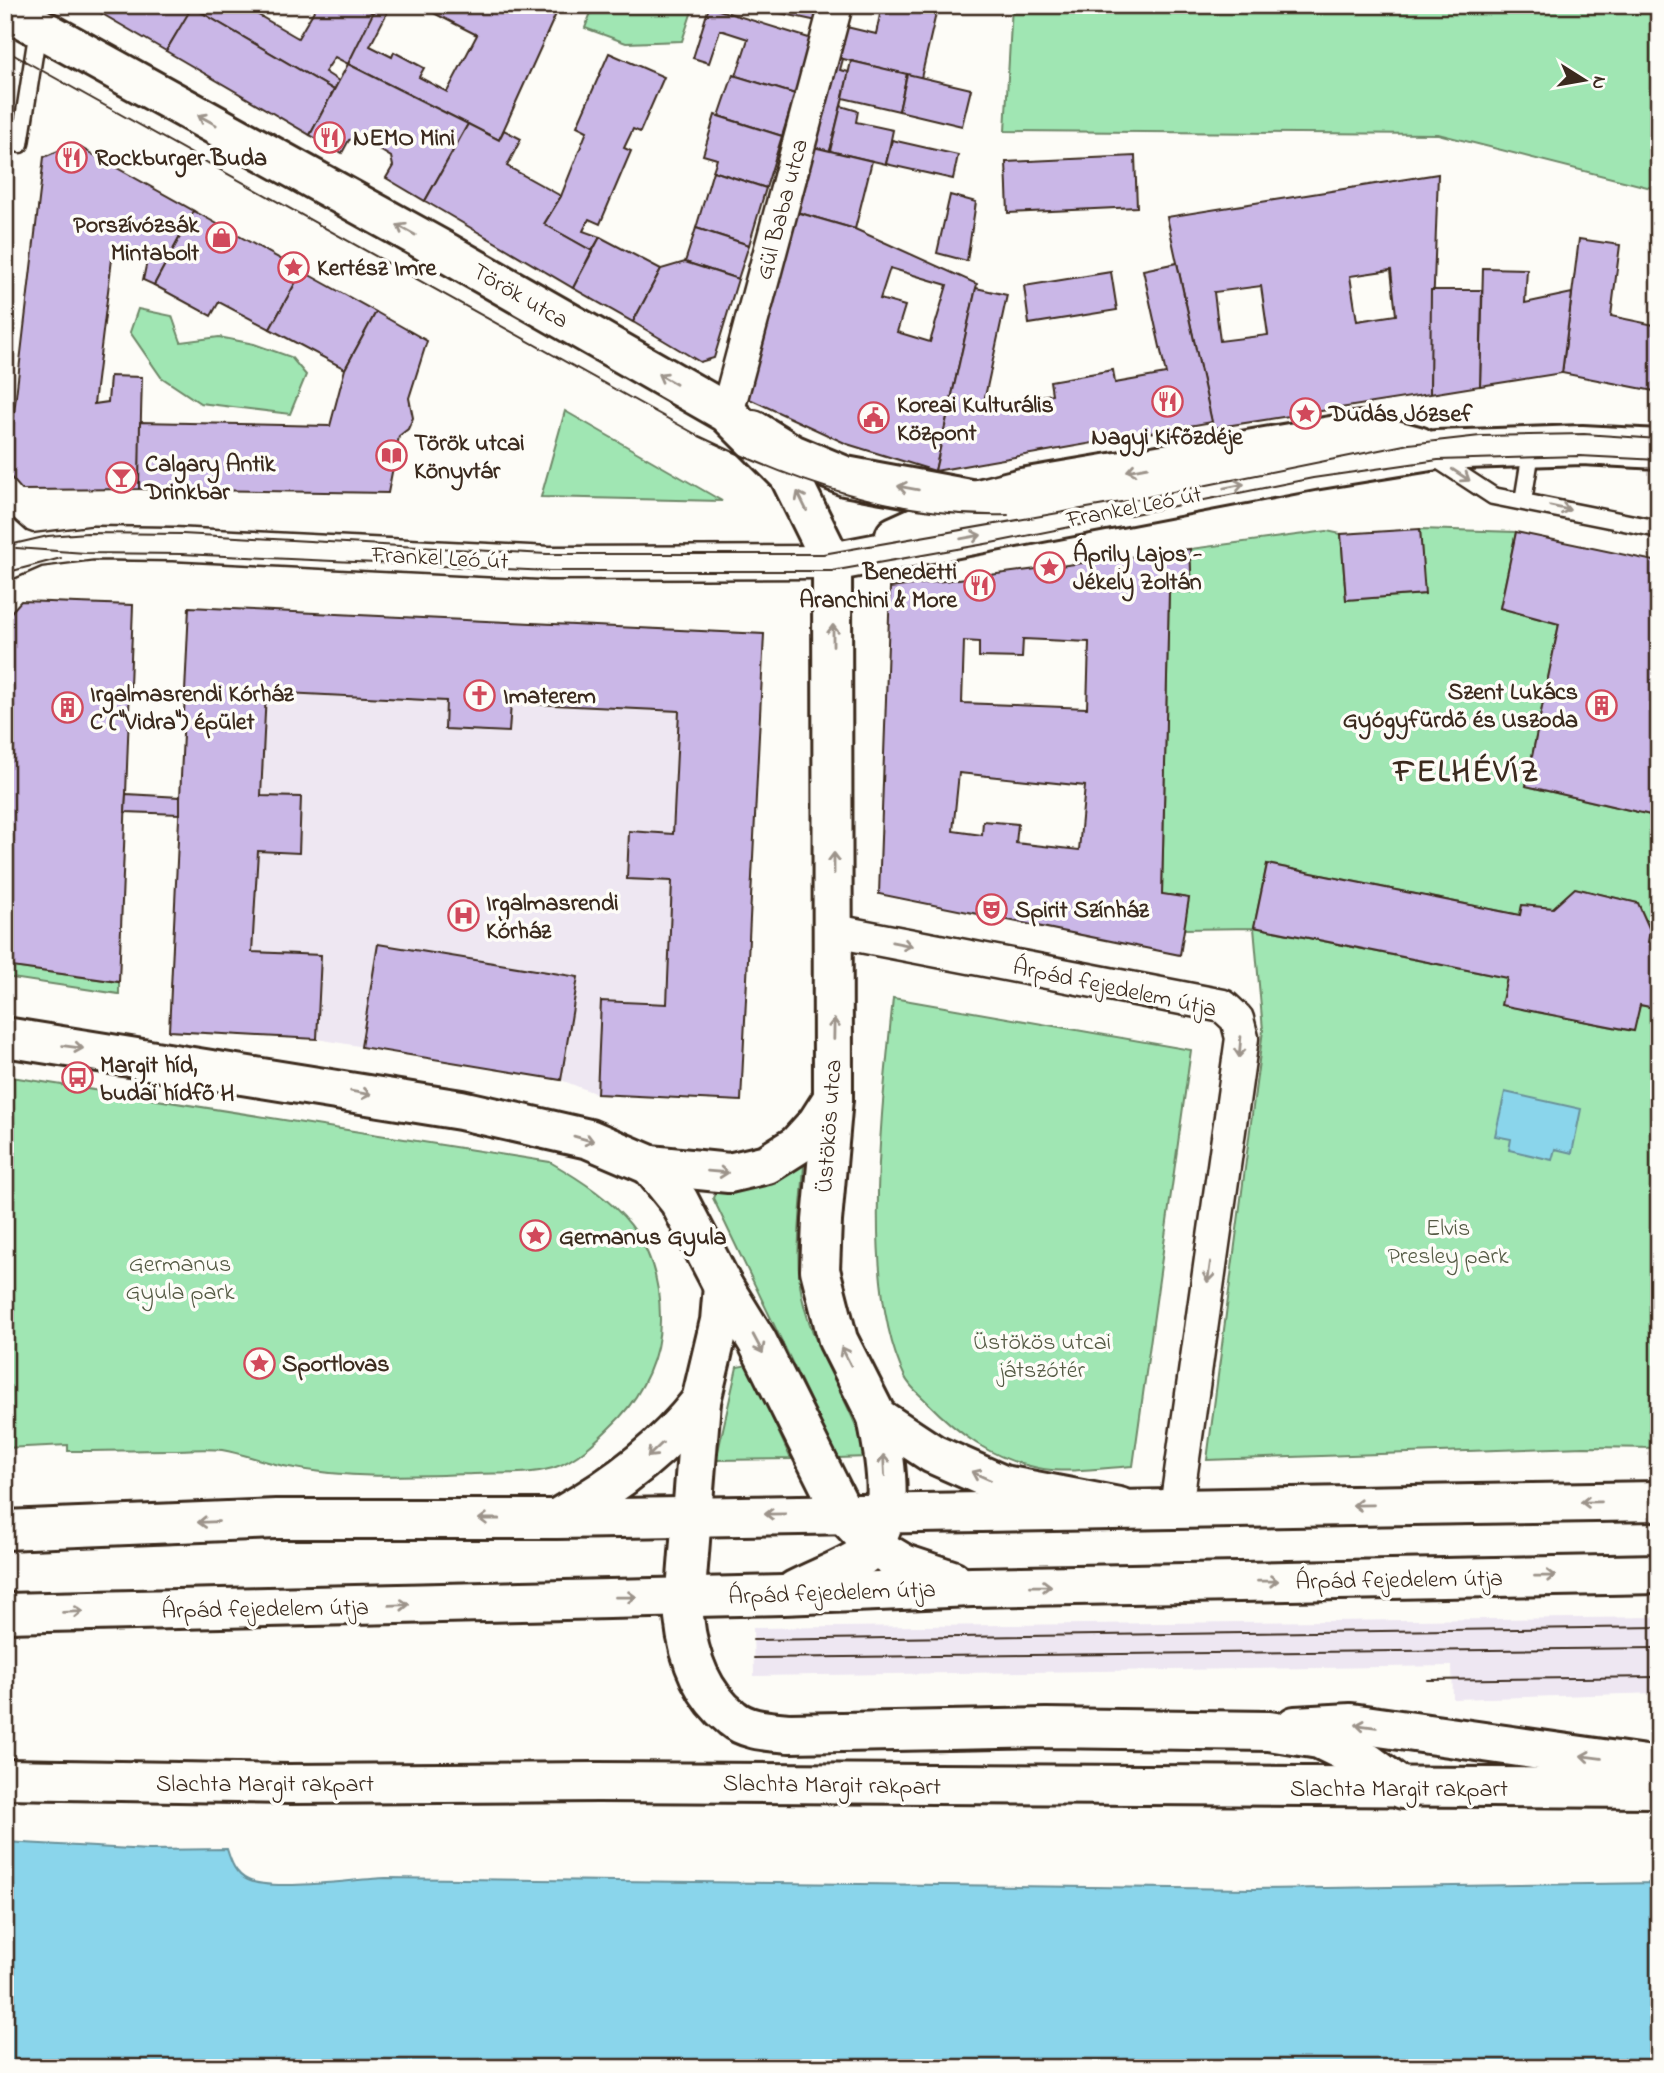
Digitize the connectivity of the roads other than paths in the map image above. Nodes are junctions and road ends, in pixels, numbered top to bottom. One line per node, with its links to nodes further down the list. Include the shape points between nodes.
1 (836, 5): 4 (street, Gül Baba utca)
2 (22, 18): 3 (lane); 4 (main road, Török utca, one-way to 2)
3 (20, 144)
4 (727, 413): 9 (main road, Frankel Leó út, one-way to 4, via 845,476 792,454); 13 (main road, Török utca, one-way to 4, via 789,475)
5 (1532, 446): 6 (main road, Frankel Leó út); 7 (main road, Frankel Leó út); 8 (lane)
6 (1659, 449)
7 (1436, 450): 8 (lane, one-way to 8, via 1438,460 1493,496); 9 (main road, Frankel Leó út, one-way to 7); 9 (main road, Frankel Leó út, one-way to 9, via 1361,431 1022,488)
8 (1523, 501): 11 (lane, one-way to 11)
9 (998, 513): 13 (main road, Frankel Leó út, one-way to 9); 13 (main road, Frankel Leó út)
10 (8, 528): 12 (lane, Frankel Leó út, via 25,541)
11 (1659, 529)
12 (49, 548): 13 (street, Frankel Leó út, via 93,543 173,544 549,563); 14 (street, Frankel Leó út)
13 (832, 562): 15 (main road, Üstökös utca, one-way to 13)
14 (5, 564)
15 (835, 931): 17 (main road, Üstökös utca, one-way to 15); 24 (street, Árpád fejedelem útja, one-way to 24, via 1223,1006 1237,1019 1242,1038)
16 (5, 1037): 18 (main road, one-way to 18, via 461,1110 589,1139)
17 (833, 1098): 18 (main road, one-way to 17, via 729,1173 766,1164 797,1145); 21 (main road, Üstökös utca, one-way to 17, via 838,1340 820,1270)
18 (650, 1165): 19 (main road, via 680,1201)
19 (723, 1286): 20 (main road); 25 (main road, one-way to 25, via 757,1340)
20 (702, 1401): 26 (main road); 27 (main road, one-way to 27, via 643,1462 599,1495)
21 (877, 1417): 23 (main road, Üstökös utca, one-way to 21, via 1023,1490 978,1476 933,1454); 28 (main road, one-way to 21, via 883,1447)
22 (1659, 1501): 24 (main road, one-way to 24)
23 (1119, 1507): 24 (main road); 28 (main road)
24 (1176, 1508)
25 (844, 1513): 26 (main road, one-way to 26); 28 (main road)
26 (691, 1514): 27 (main road); 33 (main road)
27 (557, 1518): 29 (main road, one-way to 29, via 276,1519)
28 (879, 1529): 31 (main road, via 904,1564); 32 (main road, via 858,1559)
29 (5, 1530)
30 (1659, 1574): 31 (main road, Árpád fejedelem útja, one-way to 30)
31 (972, 1587): 32 (main road, Árpád fejedelem útja)
32 (783, 1595): 33 (main road, Árpád fejedelem útja)
33 (684, 1597): 34 (main road, Árpád fejedelem útja, one-way to 33); 35 (main road, via 686,1644 694,1670 733,1720 759,1730)
34 (5, 1613)
35 (1269, 1731): 36 (main road, one-way to 35, via 1350,1723); 39 (main road, via 1319,1740 1368,1763)
36 (1659, 1767)
37 (5, 1779): 39 (main road, Slachta Margit rakpart)
38 (1659, 1788): 39 (main road, Slachta Margit rakpart)
39 (1403, 1789)

